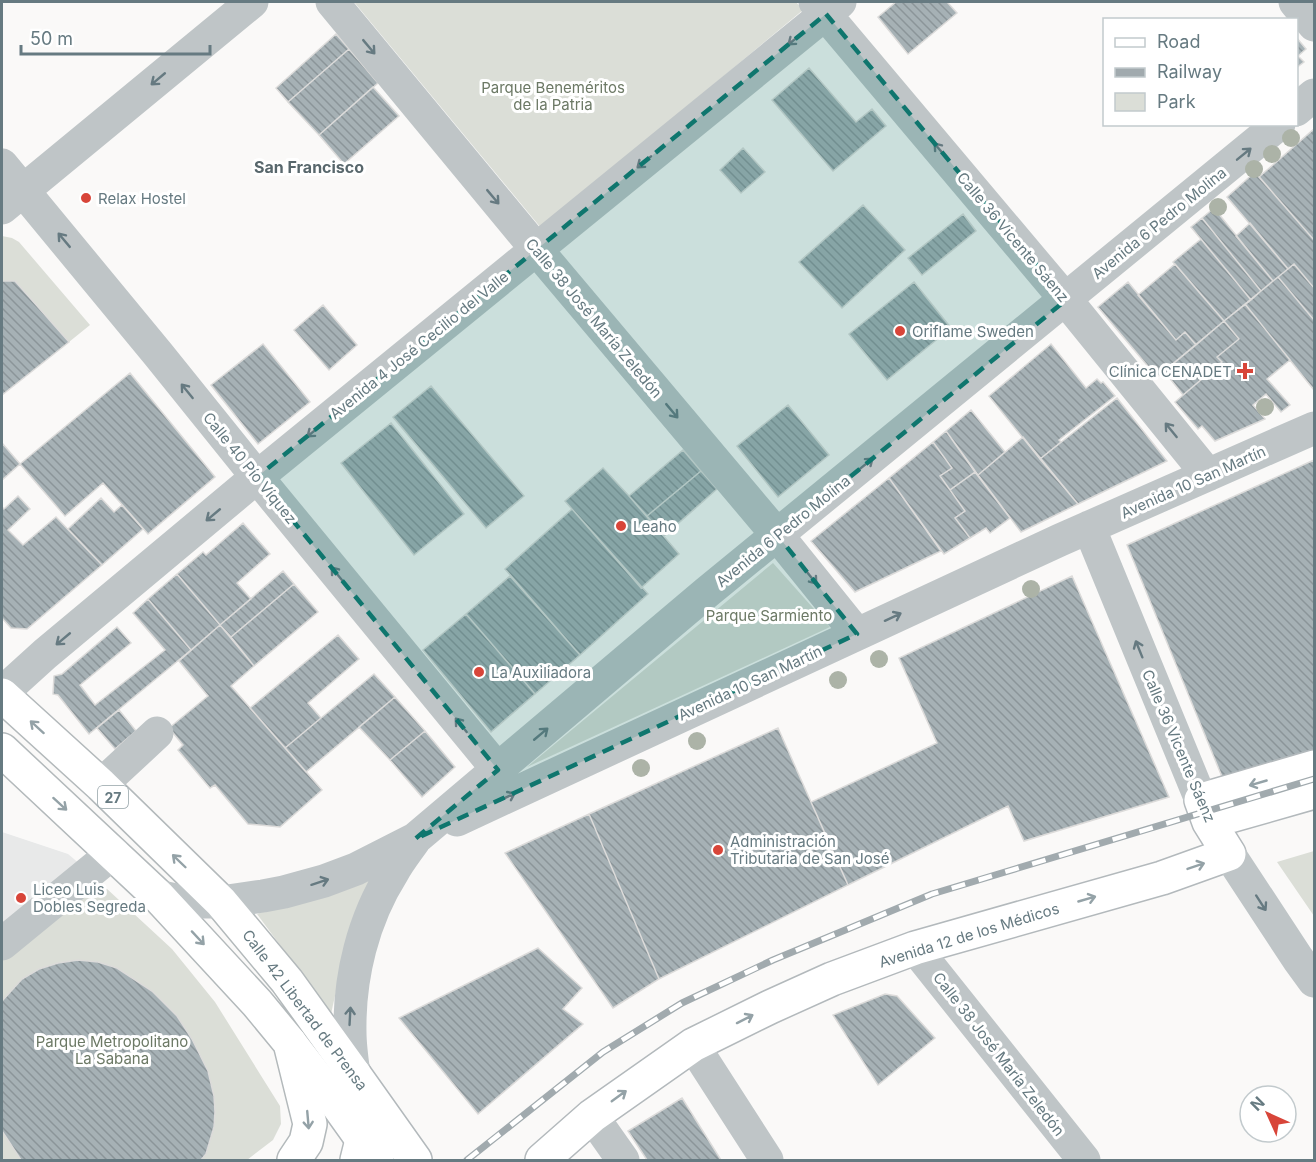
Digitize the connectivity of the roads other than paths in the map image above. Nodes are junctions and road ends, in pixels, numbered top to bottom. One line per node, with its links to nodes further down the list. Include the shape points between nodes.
1 (252, 2): 10 (street, one-way to 10)
2 (332, 2): 11 (street, Calle 38 José María Zeledón, one-way to 11)
3 (1295, 2): 5 (street)
4 (827, 6): 11 (street, Avenida 4 José Cecilio del Valle, one-way to 11); 12 (street, Calle 36 Vicente Sáenz, one-way to 4)
5 (1314, 25)
6 (1314, 96): 7 (street)
7 (1298, 108)
8 (1277, 126): 12 (street, Avenida 6 Pedro Molina, one-way to 8)
9 (2, 165): 10 (street, Calle 40 Pío Víquez)
10 (12, 199): 15 (street, Calle 40 Pío Víquez, one-way to 10, via 158,354)
11 (537, 250): 15 (street, Avenida 4 José Cecilio del Valle, one-way to 15); 17 (street, Calle 38 José María Zeledón, one-way to 17)
12 (1066, 300): 14 (street, Calle 36 Vicente Sáenz, one-way to 12); 17 (street, Avenida 6 Pedro Molina, one-way to 12)
13 (1314, 428): 14 (street, Avenida 10 San Martín)
14 (1208, 475): 16 (street, Avenida 10 San Martín)
15 (257, 477): 19 (street, Avenida 4 José Cecilio del Valle, one-way to 19); 23 (street, Calle 40 Pío Víquez, one-way to 15)
16 (1089, 527): 18 (street, Avenida 10 San Martín, one-way to 16); 26 (street, Calle 36 Vicente Sáenz, one-way to 16)
17 (778, 536): 18 (street, Calle 38 José María Zeledón, one-way to 18); 23 (street, Avenida 6 Pedro Molina, one-way to 17)
18 (857, 633): 27 (street, Avenida 10 San Martín, one-way to 18)
19 (2, 694): 24 (main road, Calle 42 Libertad de Prensa / 27, one-way to 19)
20 (157, 733): 24 (street)
21 (2, 750): 28 (main road, Calle 42 Libertad de Prensa, one-way to 28)
22 (1314, 767): 26 (main road, one-way to 26)
23 (498, 770): 27 (street, Avenida 6 Pedro Molina)
24 (101, 785): 31 (main road, Calle 42 Libertad de Prensa / 27, one-way to 24)
25 (1314, 792): 26 (main road)
26 (1205, 811): 29 (main road, Calle 36 Vicente Sáenz)
27 (416, 839): 31 (street, Avenida 6 Pedro Molina, one-way to 27, via 263,897 324,881); 37 (street, Avenida 10 San Martín, one-way to 27, via 350,1032 360,950 373,910)
28 (113, 853): 30 (main road, Calle 42 Libertad de Prensa); 32 (street)
29 (1229, 854): 33 (main road, Avenida 12 de los Médicos, one-way to 29, via 1162,878); 34 (street, Calle 36 Vicente Sáenz, one-way to 34)
30 (158, 896): 31 (street, Avenida 6 Pedro Molina); 35 (main road, Calle 42 Libertad de Prensa, one-way to 35)
31 (221, 902): 37 (main road, Calle 42 Libertad de Prensa / 27, via 287,981)
32 (2, 944)
33 (915, 948): 36 (main road, Avenida 12 de los Médicos, one-way to 33, via 832,979); 45 (street, Calle 38 José María Zeledón)
34 (1314, 981)
35 (290, 1043): 39 (main road, Calle 42 Libertad de Prensa); 40 (main road, one-way to 40, via 310,1124 306,1142)
36 (693, 1045): 38 (main road, Avenida 12 de los Médicos, one-way to 36); 44 (street)
37 (354, 1074): 39 (main road, 27, via 363,1102); 41 (main road, Calle 42 Libertad de Prensa)
38 (592, 1116): 42 (main road, Avenida 12 de los Médicos); 43 (street)
39 (365, 1154)
40 (294, 1161)
41 (415, 1161)
42 (542, 1161)
43 (622, 1161)
44 (766, 1161)
45 (1083, 1161)

